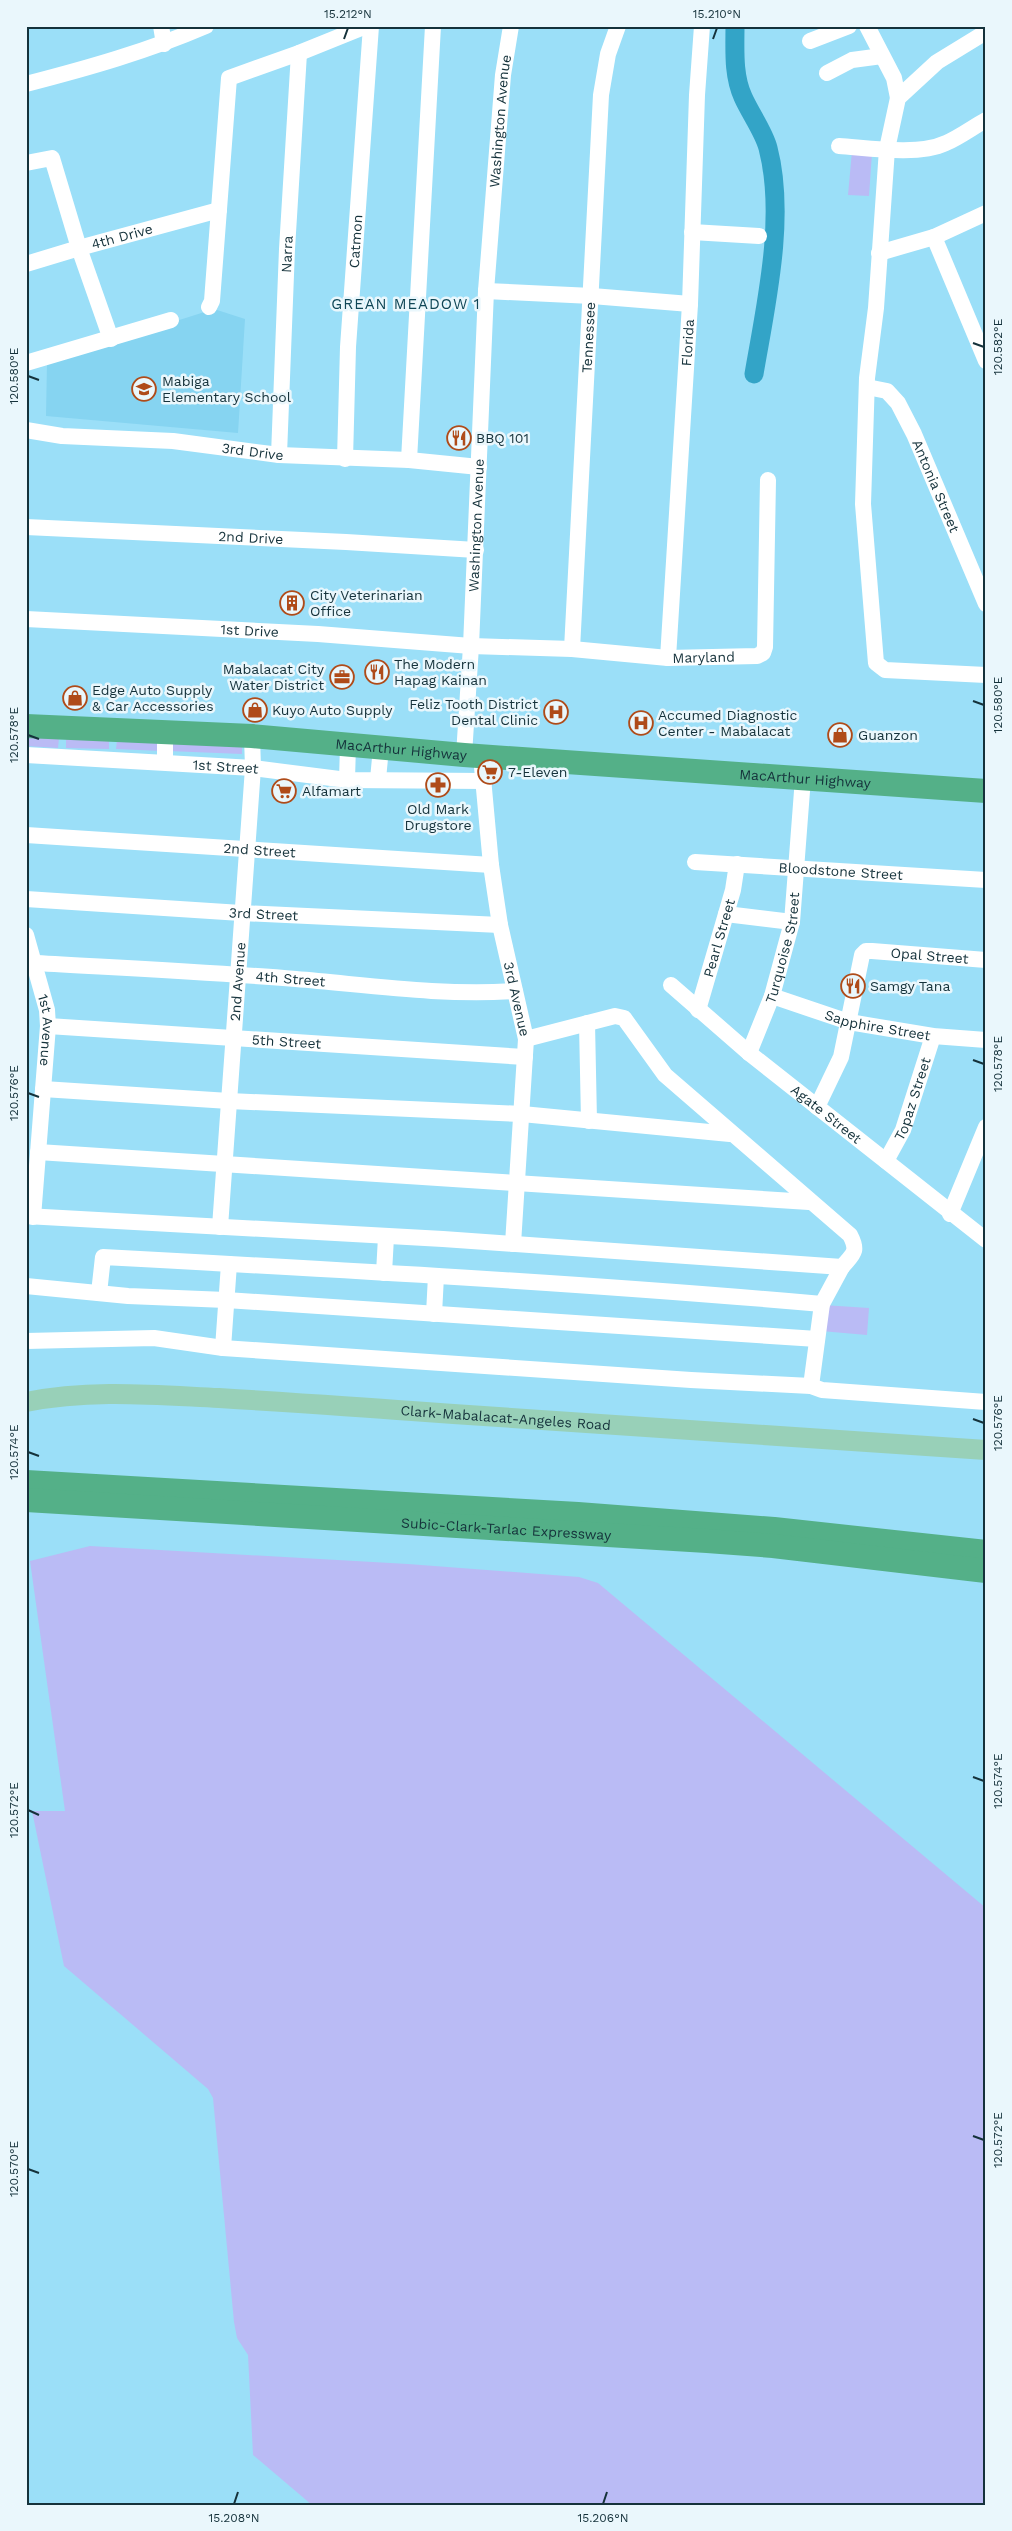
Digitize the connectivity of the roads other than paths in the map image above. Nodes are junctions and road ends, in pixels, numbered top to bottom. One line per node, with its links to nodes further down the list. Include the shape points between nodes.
1 (161, 26): 13 (street)
2 (206, 26): 13 (street)
3 (366, 26): 14 (street)
4 (371, 26): 42 (street, Catmon, via 348,347)
5 (433, 26): 43 (street)
6 (511, 26): 31 (street, Washington Avenue, via 503,75)
7 (618, 26): 32 (street, Tennessee, via 608,54 600,95)
8 (702, 26): 25 (street, Florida)
9 (849, 26): 12 (street)
10 (867, 26): 15 (street)
11 (986, 32): 18 (street, via 937,62)
12 (810, 41)
13 (164, 44): 17 (street, via 94,67)
14 (299, 54): 23 (street, via 229,78); 41 (street, Narra)
15 (882, 56): 16 (street, via 852,60); 18 (street, via 894,78)
16 (827, 73)
17 (26, 84)
18 (898, 98): 21 (street)
19 (986, 120): 21 (street, via 945,144 928,148)
20 (839, 146): 21 (street)
21 (887, 149): 29 (street)
22 (26, 164): 28 (street, via 52,158)
23 (219, 210): 28 (street, 4th Drive); 34 (street)
24 (986, 214): 27 (street)
25 (692, 232): 26 (street); 33 (street, Florida)
26 (759, 236)
27 (934, 237): 29 (street); 37 (street)
28 (79, 248): 30 (street, 4th Drive); 36 (street)
29 (879, 253): 39 (street)
30 (26, 264)
31 (486, 291): 32 (street); 44 (street, Washington Avenue)
32 (592, 296): 33 (street); 51 (street, Tennessee)
33 (690, 304): 52 (street, Florida)
34 (209, 306)
35 (171, 320): 36 (street)
36 (111, 339): 38 (street)
37 (986, 361)
38 (26, 363)
39 (867, 387): 48 (street, Antonia Street, via 887,391 898,403); 53 (street, via 863,504 875,660 885,670)
40 (26, 430): 41 (street, 3rd Drive, via 62,436 173,442)
41 (279, 455): 42 (street, 3rd Drive)
42 (345, 459): 43 (street, 3rd Drive)
43 (410, 460): 44 (street, 3rd Drive)
44 (480, 467): 47 (street, Washington Avenue)
45 (768, 480): 52 (street, Maryland, via 763,653 750,657)
46 (26, 527): 47 (street, 2nd Drive)
47 (476, 550): 50 (street, Washington Avenue)
48 (986, 604)
49 (26, 618): 50 (street, 1st Drive, via 308,633)
50 (471, 646): 51 (street, Maryland); 61 (street, Washington Avenue)
51 (572, 649): 52 (street, Maryland)
52 (668, 658)
53 (986, 675)
54 (26, 726): 55 (highway, MacArthur Highway)
55 (112, 730): 56 (highway, MacArthur Highway); 62 (street)
56 (165, 732): 57 (highway, MacArthur Highway); 63 (street)
57 (252, 736): 58 (highway, MacArthur Highway); 64 (street, 2nd Avenue)
58 (348, 745): 59 (highway, MacArthur Highway); 67 (street)
59 (381, 748): 61 (highway, MacArthur Highway); 66 (street)
60 (26, 755): 62 (street, 1st Street)
61 (473, 756): 65 (highway, MacArthur Highway); 68 (street, 3rd Avenue)
62 (112, 758): 63 (street, 1st Street)
63 (165, 762): 64 (street, 1st Street)
64 (252, 768): 67 (street, 1st Street); 71 (street, 2nd Avenue)
65 (803, 778): 69 (highway, MacArthur Highway); 75 (street, Turquoise Street)
66 (378, 779): 67 (street, 1st Street); 68 (street, 1st Street)
67 (347, 780)
68 (485, 782): 74 (street, 3rd Avenue)
69 (986, 791)
70 (26, 835): 71 (street, 2nd Street)
71 (246, 850): 74 (street, 2nd Street); 78 (street, 2nd Avenue)
72 (695, 862): 73 (street, Bloodstone Street)
73 (737, 864): 75 (street, Bloodstone Street); 79 (street, Pearl Street)
74 (491, 865): 81 (street, 3rd Avenue)
75 (796, 869): 76 (street, Bloodstone Street); 80 (street, Turquoise Street)
76 (986, 880)
77 (26, 899): 78 (street, 3rd Street)
78 (241, 913): 81 (street, 3rd Street); 85 (street, 2nd Avenue)
79 (726, 914): 80 (street); 89 (street, Pearl Street)
80 (792, 922): 88 (street, Turquoise Street)
81 (500, 925): 87 (street, 3rd Avenue)
82 (26, 935): 84 (street, 1st Avenue)
83 (986, 960): 90 (street, Opal Street, via 866,951 861,960)
84 (36, 964): 85 (street, 4th Street); 92 (street, 1st Avenue)
85 (238, 974): 87 (street, 4th Street, via 435,990); 94 (street, 2nd Avenue)
86 (671, 985): 89 (street, Agate Street)
87 (515, 991): 95 (street, 3rd Avenue)
88 (772, 996): 90 (street, Sapphire Street); 97 (street, Turquoise Street)
89 (698, 1010): 97 (street, Agate Street)
90 (849, 1022): 93 (street, Sapphire Street); 101 (street, via 841,1057)
91 (586, 1023): 95 (street); 103 (street); 105 (street, via 614,1016 624,1018 665,1075)
92 (48, 1026): 94 (street, 5th Street); 99 (street, 1st Avenue)
93 (933, 1036): 96 (street, Sapphire Street); 107 (street, Topaz Street, via 903,1130)
94 (232, 1037): 98 (street, 5th Street); 100 (street, 2nd Avenue)
95 (526, 1039): 98 (street, 3rd Avenue)
96 (986, 1040)
97 (749, 1053): 101 (street, Agate Street)
98 (525, 1057): 102 (street, 3rd Avenue)
99 (43, 1089): 100 (street); 106 (street, 1st Avenue)
100 (229, 1101): 102 (street); 108 (street, 2nd Avenue)
101 (817, 1107): 107 (street, Agate Street)
102 (522, 1114): 103 (street); 109 (street, 3rd Avenue)
103 (589, 1121): 105 (street)
104 (986, 1127): 111 (street)
105 (730, 1134): 110 (street)
106 (38, 1152): 108 (street); 112 (street, 1st Avenue)
107 (886, 1161): 111 (street, Agate Street)
108 (224, 1163): 109 (street); 113 (street, 2nd Avenue)
109 (517, 1184): 110 (street); 116 (street, 3rd Avenue)
110 (809, 1202): 118 (street, via 850,1235 855,1244 854,1254)
111 (950, 1214): 115 (street, Agate Street)
112 (30, 1217): 113 (street)
113 (220, 1227): 114 (street)
114 (386, 1237): 116 (street); 119 (street)
115 (986, 1240)
116 (513, 1244): 118 (street)
117 (229, 1264): 119 (street); 122 (street, via 103,1257); 123 (street)
118 (842, 1267): 124 (street)
119 (384, 1273): 120 (street)
120 (436, 1276): 124 (street); 125 (street)
121 (26, 1286): 122 (street)
122 (100, 1293): 123 (street)
123 (226, 1300): 125 (street); 128 (street)
124 (822, 1304): 126 (street)
125 (434, 1314): 126 (street)
126 (817, 1339): 129 (street)
127 (26, 1341): 128 (street, via 154,1338)
128 (223, 1348): 129 (street)
129 (811, 1386): 131 (street, via 822,1390)
130 (26, 1402): 132 (main road, Clark-Mabalacat-Angeles Road, via 63,1395 134,1394)
131 (986, 1402)
132 (986, 1450)
133 (26, 1482): 135 (highway, Subic-Clark-Tarlac Expressway, via 588,1514 784,1530)
134 (26, 1500): 136 (highway, Subic-Clark-Tarlac Expressway, via 707,1541)
135 (986, 1552)
136 (986, 1571)

